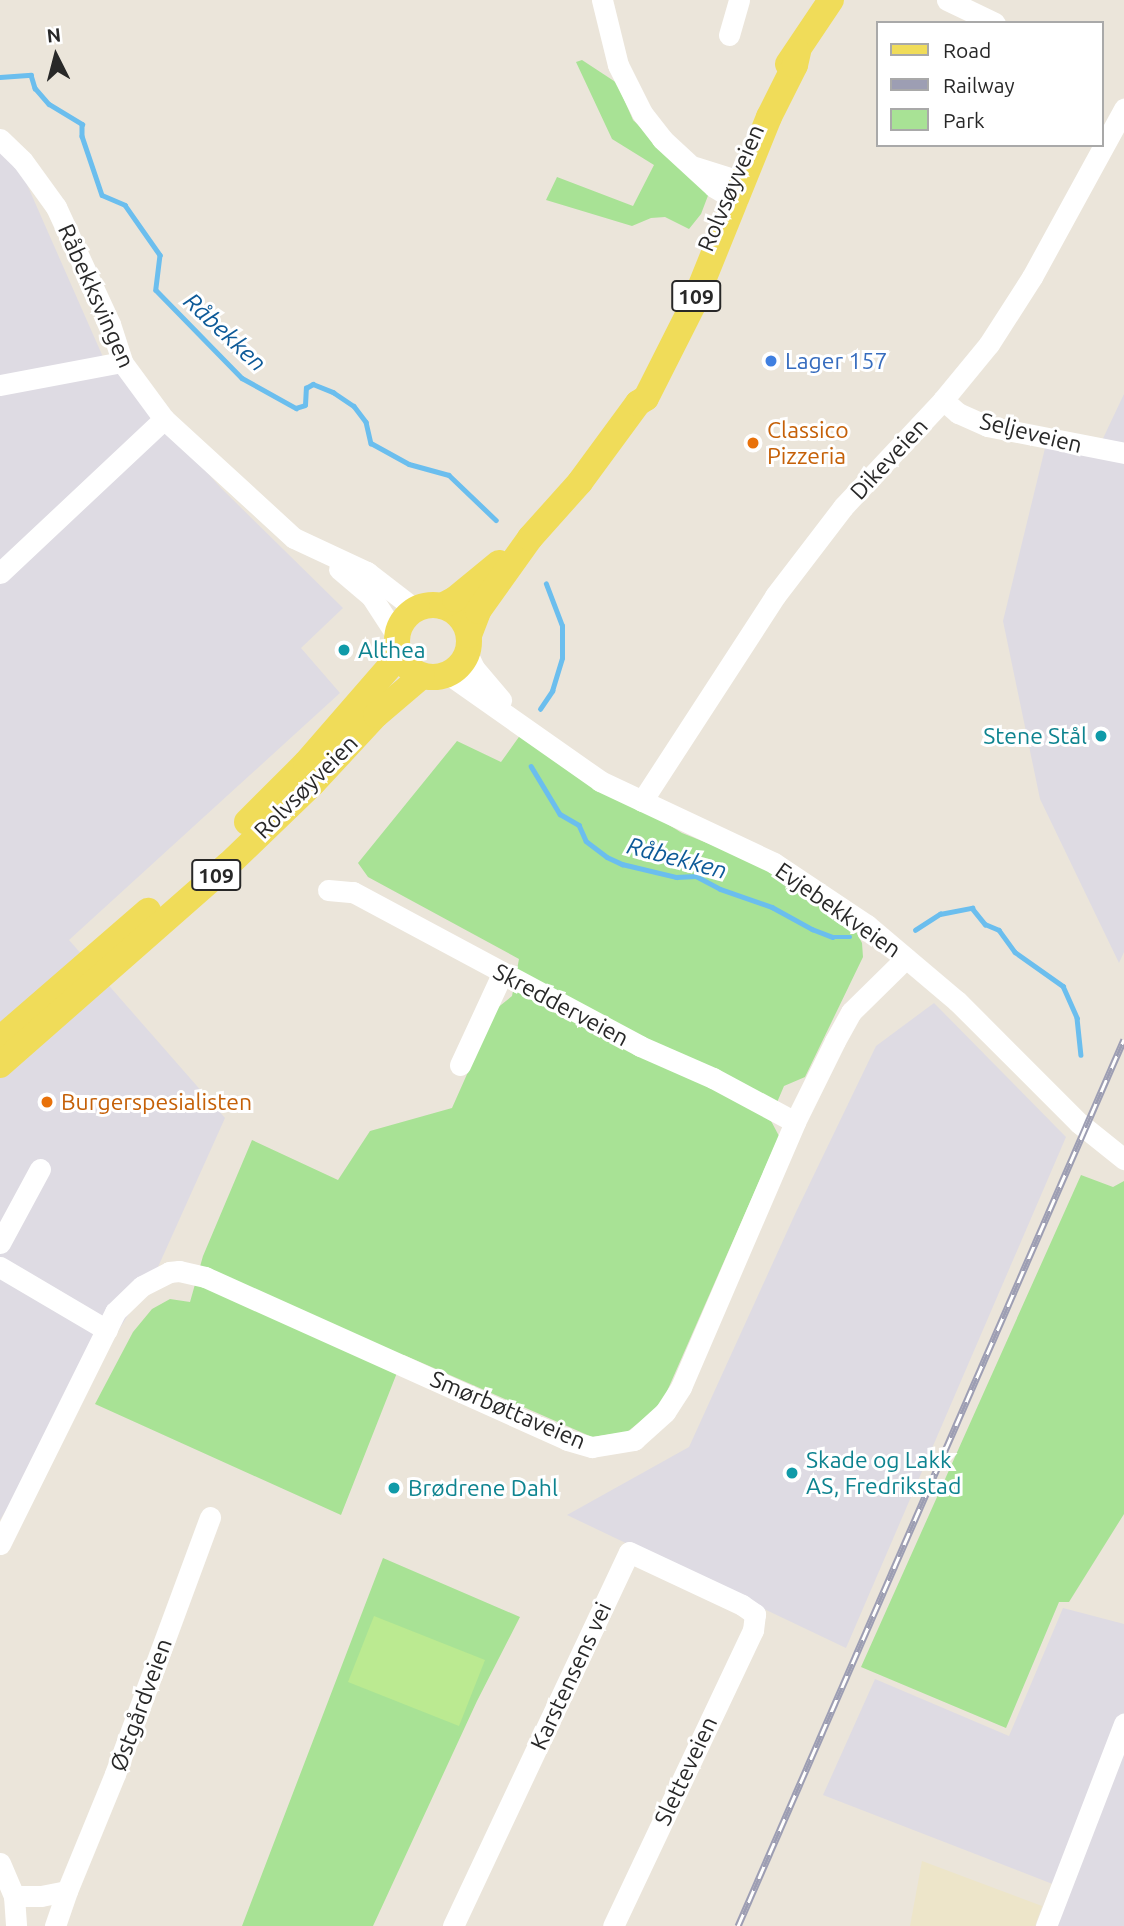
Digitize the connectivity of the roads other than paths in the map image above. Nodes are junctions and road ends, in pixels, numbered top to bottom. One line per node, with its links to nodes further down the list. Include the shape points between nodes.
1 (602, 0): 9 (street, via 613,53 627,89 662,139 693,166)
2 (739, 0): 6 (street)
3 (831, 0): 9 (main road, Rolvsøyveien / 109, via 798,52)
4 (947, 0): 5 (street)
5 (991, 21)
6 (729, 35)
7 (1124, 109): 12 (street, Dikeveien, via 1032,277 989,344)
8 (0, 139): 10 (street, Råbekksvingen, via 22,160 56,207 110,324)
9 (735, 189): 15 (main road, Rolvsøyveien / 109, via 677,339 646,398)
10 (122, 362): 11 (street); 13 (street, Råbekksvingen)
11 (0, 385)
12 (943, 400): 14 (street, Seljeveien, via 958,413 987,426); 24 (street, Dikeveien, via 843,508 775,596)
13 (164, 419): 16 (street, Råbekksvingen, via 271,520); 17 (street)
14 (1124, 453)
15 (530, 538): 18 (main road, Rolvsøyveien / 109); 20 (main road, Rolvsøyveien / 109, via 478,611)
16 (326, 555): 19 (street, Råbekksvingen, via 366,572); 21 (street, Råbekksvingen, via 371,596)
17 (0, 573)
18 (442, 606): 19 (main road, 109); 20 (main road, via 455,611 464,622)
19 (415, 609): 21 (main road, 109, via 402,620)
20 (468, 644): 22 (main road, 109, via 460,665); 23 (street, Evjebekkveien, via 474,668)
21 (398, 646): 22 (main road, via 409,668); 28 (main road, Rolvsøyveien / 109, via 306,763 219,849)
22 (435, 675): 23 (street, Evjebekkveien); 29 (main road, Rolvsøyveien / 109, via 376,715 228,865)
23 (512, 716): 24 (street, Evjebekkveien, via 541,742 600,781)
24 (642, 801): 26 (street, Evjebekkveien, via 774,863 867,925)
25 (328, 890): 27 (street, Skredderveien, via 354,892)
26 (906, 958): 31 (street, Smørbøttaveien, via 851,1012); 32 (street, Evjebekkveien, via 957,1001 1079,1123)
27 (502, 974): 30 (street); 31 (street, Skredderveien)
28 (0, 1039)
29 (0, 1065)
30 (460, 1065)
31 (795, 1122): 36 (street, Smørbøttaveien, via 681,1387 650,1428 625,1442 592,1447 567,1440 187,1272 169,1272 142,1286 116,1312)
32 (1124, 1159)
33 (40, 1169): 34 (street)
34 (0, 1243)
35 (0, 1267): 36 (street)
36 (107, 1330): 38 (street, Smørbøttaveien)
37 (210, 1517): 42 (street, Østgårdveien, via 116,1774)
38 (0, 1544)
39 (755, 1614): 46 (street, Karstensens vei, via 629,1552); 47 (street, Sletteveien, via 753,1630)
40 (1124, 1724): 48 (street)
41 (0, 1863): 43 (street)
42 (67, 1891): 43 (street); 45 (street, Østgårdveien)
43 (14, 1896): 44 (street)
44 (16, 1926)
45 (55, 1926)
46 (453, 1926)
47 (613, 1926)
48 (1046, 1926)

